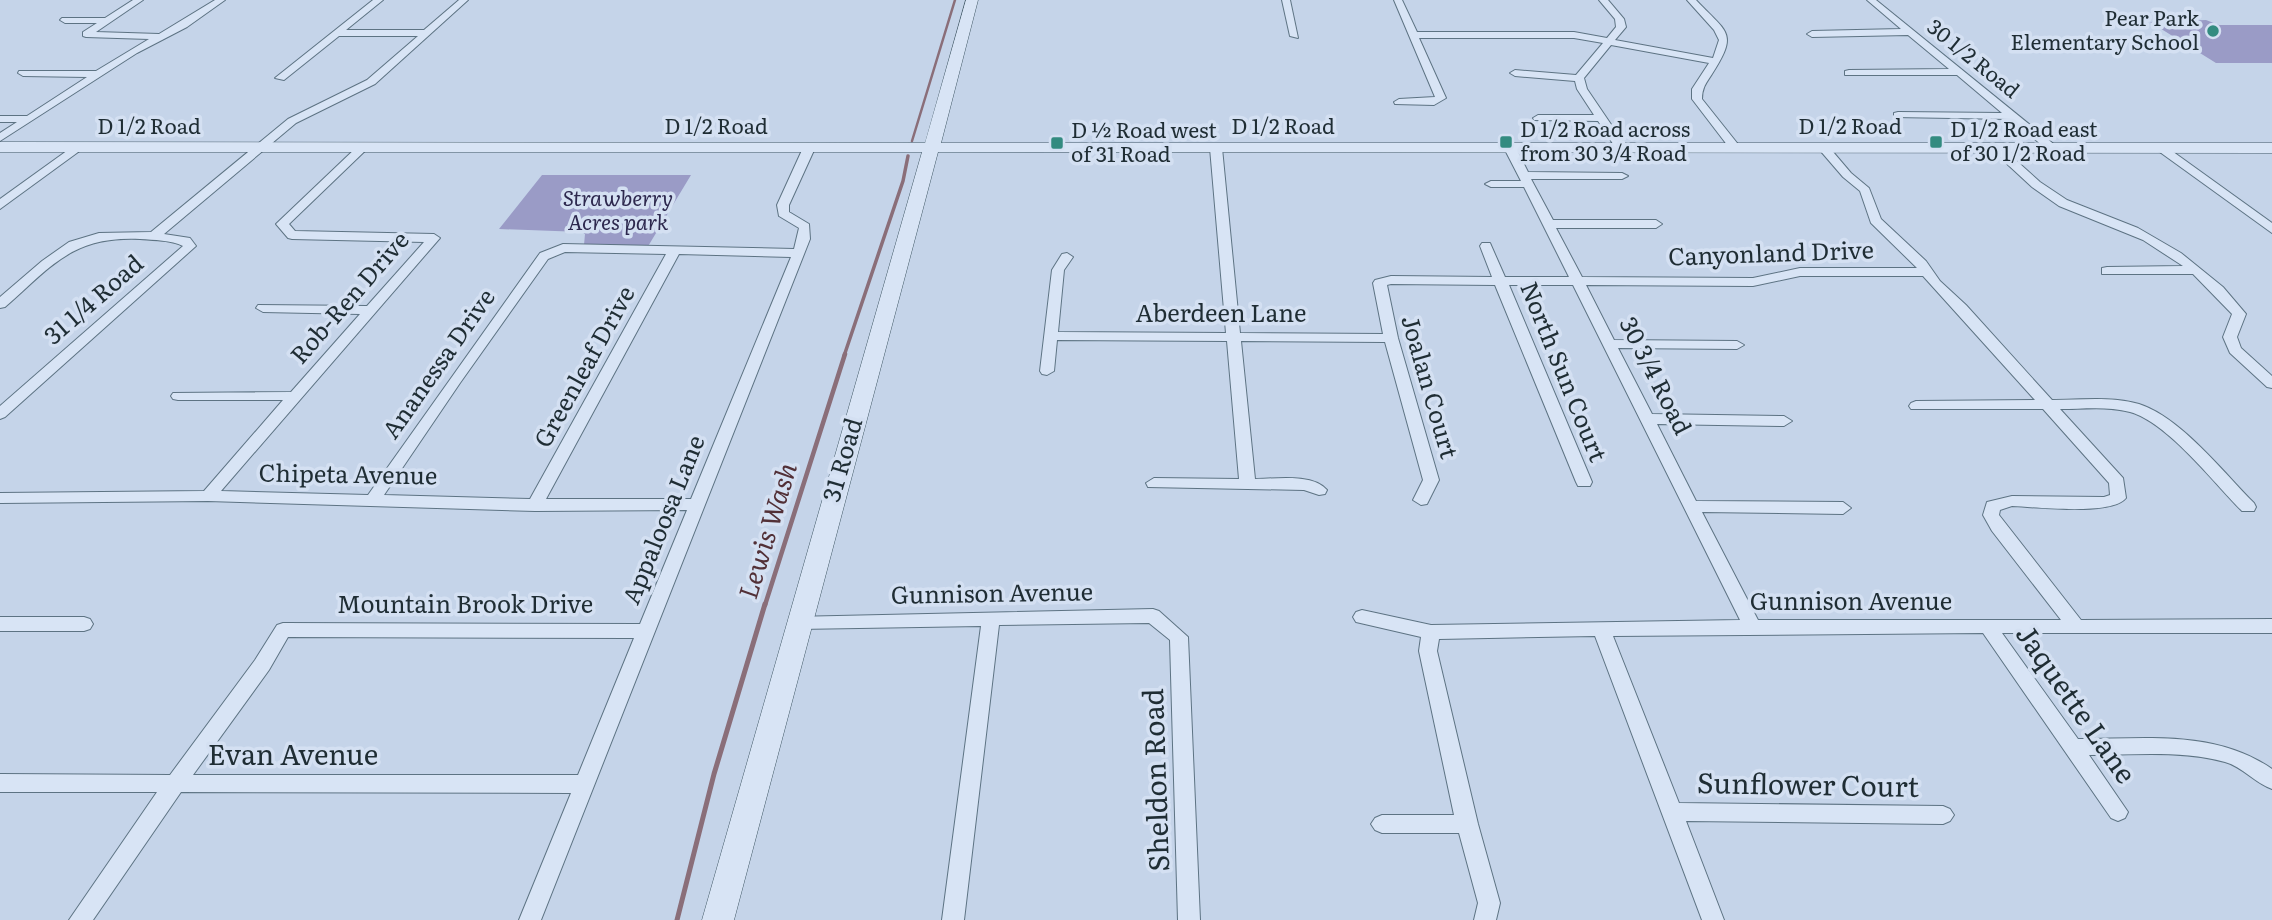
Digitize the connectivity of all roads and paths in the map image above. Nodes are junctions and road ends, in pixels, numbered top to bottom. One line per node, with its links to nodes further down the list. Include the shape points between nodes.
1 (139, 0): 12 (street)
2 (221, 0): 19 (street)
3 (379, 0): 14 (street)
4 (464, 0): 15 (street)
5 (972, 0): 42 (street, 31 Road)
6 (1286, 0): 18 (street)
7 (1398, 0): 17 (street)
8 (1603, 0): 20 (street, via 1621,27)
9 (1691, 0): 21 (street, via 1724,40)
10 (1871, 0): 13 (street, 30 1/2 Road)
11 (65, 20): 12 (street)
12 (106, 20): 19 (street, via 86,34)
13 (1910, 32): 16 (street); 23 (street, 30 1/2 Road)
14 (337, 33): 15 (street); 27 (street)
15 (426, 33): 39 (street, via 364,87 292,121)
16 (1812, 34)
17 (1414, 35): 20 (street, via 1574,35); 29 (street, via 1441,98)
18 (1295, 36)
19 (159, 37): 26 (street)
20 (1610, 41): 21 (street); 28 (street)
21 (1714, 61): 46 (street, via 1697,89 1697,99)
22 (1849, 72): 23 (street)
23 (1959, 72): 31 (street, 30 1/2 Road)
24 (23, 73): 26 (street)
25 (1515, 73): 28 (street)
26 (98, 74): 33 (street)
27 (280, 78)
28 (1579, 78): 32 (street)
29 (1399, 102)
30 (1898, 115): 31 (street)
31 (2012, 116): 49 (street, 30 1/2 Road)
32 (1601, 117): 34 (street); 45 (street)
33 (30, 118): 35 (street); 36 (street)
34 (1538, 118)
35 (0, 119)
36 (0, 138)
37 (0, 147): 38 (main road, D 1/2 Road)
38 (79, 147): 39 (main road, D 1/2 Road); 55 (street)
39 (257, 148): 40 (street, D 1/2 Road); 59 (street)
40 (362, 148): 41 (street, D 1/2 Road); 72 (street, Rob-Ren Drive, via 282,224 292,236 434,238)
41 (809, 148): 42 (main road, D 1/2 Road); 62 (street, Appaloosa Lane, via 783,205 783,213 805,227)
42 (930, 148): 43 (street, D 1/2 Road); 102 (street, 31 Road)
43 (1216, 148): 44 (main road, D 1/2 Road); 74 (street)
44 (1510, 148): 45 (main road, D 1/2 Road); 53 (street, 30 3/4 Road)
45 (1621, 148): 46 (main road, D 1/2 Road)
46 (1735, 148): 47 (main road, D 1/2 Road)
47 (1824, 148): 48 (main road, D 1/2 Road); 66 (street, via 1846,175 1866,190 1875,220)
48 (1996, 148): 49 (main road, D 1/2 Road); 64 (street, via 2063,203 2150,238)
49 (2052, 148): 50 (main road, D 1/2 Road)
50 (2161, 148): 51 (main road, D 1/2 Road); 58 (street)
51 (2272, 148)
52 (1622, 176): 53 (street)
53 (1525, 179): 54 (street); 56 (street, 30 3/4 Road)
54 (1491, 184)
55 (0, 205)
56 (1548, 224): 57 (street); 68 (street, 30 3/4 Road)
57 (1656, 224)
58 (2272, 229)
59 (155, 235): 70 (street, via 101,238 73,245); 84 (street, 31 1/4 Road, via 186,241 190,246)
60 (1486, 246): 67 (street, North Sun Court)
61 (674, 251): 62 (street); 93 (street, Ananessa Drive, via 563,248 544,256); 96 (street, Greenleaf Drive)
62 (798, 253): 95 (street, Appaloosa Lane)
63 (1067, 257): 73 (street, via 1058,270)
64 (2194, 270): 65 (street); 79 (street, via 2231,302 2239,314 2230,337 2235,350)
65 (2107, 271)
66 (1926, 272): 68 (street, Canyonland Drive, via 1800,272 1753,282); 82 (street)
67 (1501, 280): 68 (street, Canyonland Drive); 69 (street, Canyonland Drive); 87 (street, North Sun Court)
68 (1577, 281): 76 (street, 30 3/4 Road)
69 (1380, 283): 75 (street, Joalan Court)
70 (0, 304)
71 (263, 309): 72 (street)
72 (371, 310): 81 (street, Rob-Ren Drive)
73 (1052, 336): 74 (street, Aberdeen Lane); 78 (street)
74 (1233, 337): 75 (street, Aberdeen Lane); 89 (street)
75 (1391, 338): 94 (street, Joalan Court, via 1431,480)
76 (1609, 344): 77 (street); 85 (street, 30 3/4 Road)
77 (1737, 345)
78 (1047, 371)
79 (2272, 384)
80 (178, 396): 81 (street)
81 (294, 396): 91 (street, Rob-Ren Drive)
82 (2047, 404): 83 (street); 98 (street, via 2119,404 2150,414 2163,421); 108 (street, via 2117,482 2118,498 2105,503 2003,502 1993,506 1991,515)
83 (1916, 405)
84 (0, 414)
85 (1647, 418): 86 (street); 97 (street, 30 3/4 Road)
86 (1784, 421)
87 (1584, 482)
88 (1154, 483): 89 (street)
89 (1247, 484): 90 (street, via 1305,485)
90 (1320, 490)
91 (208, 496): 92 (street, Chipeta Avenue); 93 (street, Chipeta Avenue)
92 (0, 498)
93 (373, 500): 96 (street, Chipeta Avenue)
94 (1421, 500)
95 (695, 504): 96 (street, Chipeta Avenue); 109 (street, Appaloosa Lane)
96 (535, 505)
97 (1691, 506): 99 (street); 105 (street, 30 3/4 Road)
98 (2248, 506)
99 (1843, 508)
100 (1362, 617): 111 (street, Gunnison Avenue)
101 (991, 619): 102 (street, Gunnison Avenue); 112 (street, Gunnison Avenue, via 1153,616); 126 (street)
102 (798, 622): 125 (main road, 31 Road)
103 (0, 624): 104 (street)
104 (85, 624)
105 (1752, 626): 107 (street, Gunnison Avenue); 110 (street, Gunnison Avenue)
106 (2272, 626): 108 (street, Gunnison Avenue)
107 (1988, 627): 108 (street, Gunnison Avenue); 113 (street, Jaquette Lane)
108 (2077, 627)
109 (646, 631): 115 (street, Mountain Brook Drive, via 283,630); 117 (street, Appaloosa Lane)
110 (1602, 631): 111 (street, Gunnison Avenue); 118 (street)
111 (1431, 632): 122 (street, via 1428,651)
112 (1179, 637): 127 (street, Sheldon Road)
113 (2072, 747): 114 (street, via 2222,753); 119 (street, Jaquette Lane)
114 (2272, 780)
115 (176, 782): 116 (street, Evan Avenue); 117 (street, Evan Avenue); 123 (street)
116 (0, 783)
117 (586, 784): 124 (street, Appaloosa Lane)
118 (1672, 812): 120 (street, Sunflower Court); 129 (street)
119 (2118, 812)
120 (1943, 815)
121 (1382, 824): 122 (street)
122 (1467, 824): 128 (street, via 1489,903)
123 (80, 920)
124 (530, 920)
125 (718, 920)
126 (953, 920)
127 (1189, 920)
128 (1485, 920)
129 (1713, 920)

